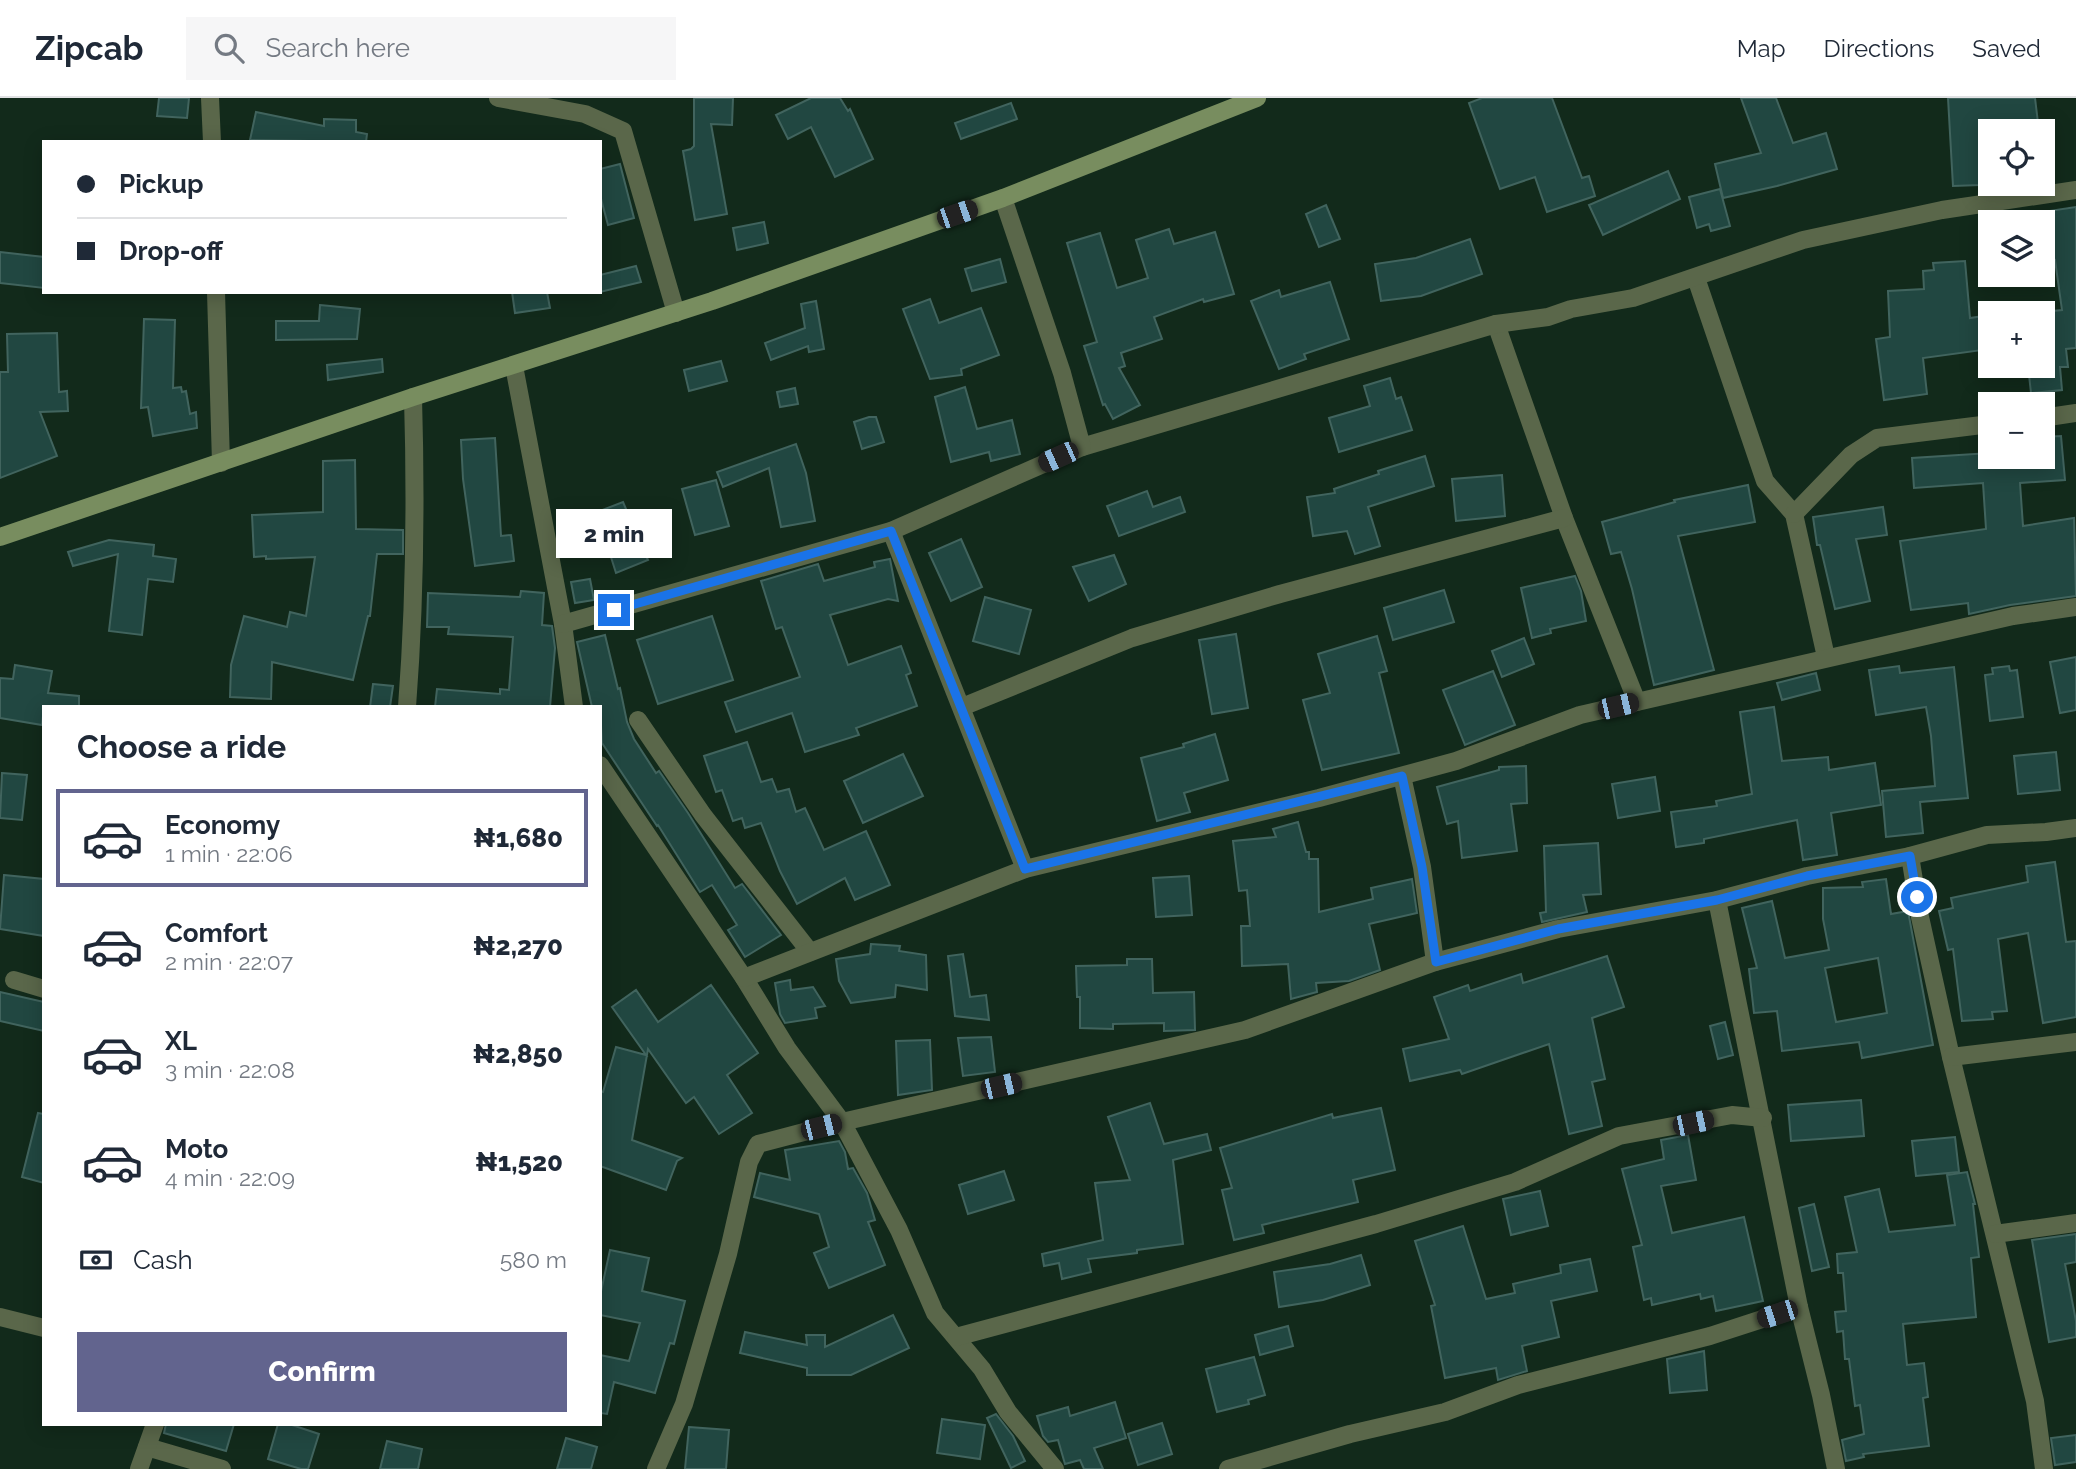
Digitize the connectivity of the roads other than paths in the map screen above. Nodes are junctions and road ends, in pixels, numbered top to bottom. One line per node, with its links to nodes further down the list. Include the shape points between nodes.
1 (210, 98): 4 (street)
2 (498, 98): 9 (street, via 585,114 624,131)
3 (1256, 98): 6 (street)
4 (212, 140)
5 (2076, 190): 7 (street, via 1942,210 1803,240)
6 (1003, 198): 9 (street); 16 (street)
7 (1696, 278): 10 (street, via 1633,298); 18 (street, via 1765,481)
8 (216, 294): 17 (street)
9 (676, 313): 11 (street)
10 (1496, 324): 16 (street); 19 (street)
11 (514, 366): 12 (street); 23 (street)
12 (413, 397): 17 (street); 26 (street, via 416,509)
13 (2076, 413): 14 (street)
14 (2055, 416)
15 (1978, 425): 18 (street, via 1877,438 1851,455)
16 (1082, 447): 20 (street)
17 (221, 463): 21 (street)
18 (1794, 514): 24 (street)
19 (1564, 518): 25 (street); 28 (street, via 1132,638)
20 (891, 531): 23 (street); 28 (street)
21 (0, 537)
22 (2076, 607): 24 (street, via 2013,616)
23 (564, 624): 27 (street)
24 (1826, 657): 25 (street)
25 (1637, 702): 31 (street, via 1580,715)
26 (407, 705)
27 (574, 705)
28 (962, 707): 34 (street)
29 (638, 720): 36 (street, via 703,815)
30 (602, 768): 38 (street)
31 (1402, 776): 34 (street); 37 (street)
32 (2076, 828): 33 (street, via 1987,835)
33 (1910, 856): 35 (street); 42 (street)
34 (1025, 869): 36 (street)
35 (1717, 900): 37 (street, via 1558,929); 43 (street)
36 (810, 952): 38 (street)
37 (1436, 962): 44 (street, via 1245,1030)
38 (744, 978): 44 (street, via 787,1048)
39 (14, 980): 40 (street)
40 (42, 988)
41 (2076, 1042): 42 (street)
42 (1951, 1057): 46 (street)
43 (1763, 1118): 47 (street); 50 (street, via 1732,1115 1619,1136 1515,1182)
44 (842, 1122): 50 (street, via 899,1230 935,1314); 55 (street, via 758,1144 749,1162 728,1254 684,1404)
45 (2076, 1223): 46 (street)
46 (1996, 1234): 59 (street, via 2035,1401)
47 (1800, 1307): 57 (street, via 1710,1336 1518,1385 1445,1412); 58 (street)
48 (0, 1317): 49 (street)
49 (42, 1328)
50 (956, 1337): 56 (street)
51 (154, 1426): 52 (street)
52 (147, 1447): 53 (street); 54 (street)
53 (217, 1468)
54 (139, 1469)
55 (656, 1469)
56 (1055, 1469)
57 (1228, 1469)
58 (1836, 1469)
59 (2044, 1469)

